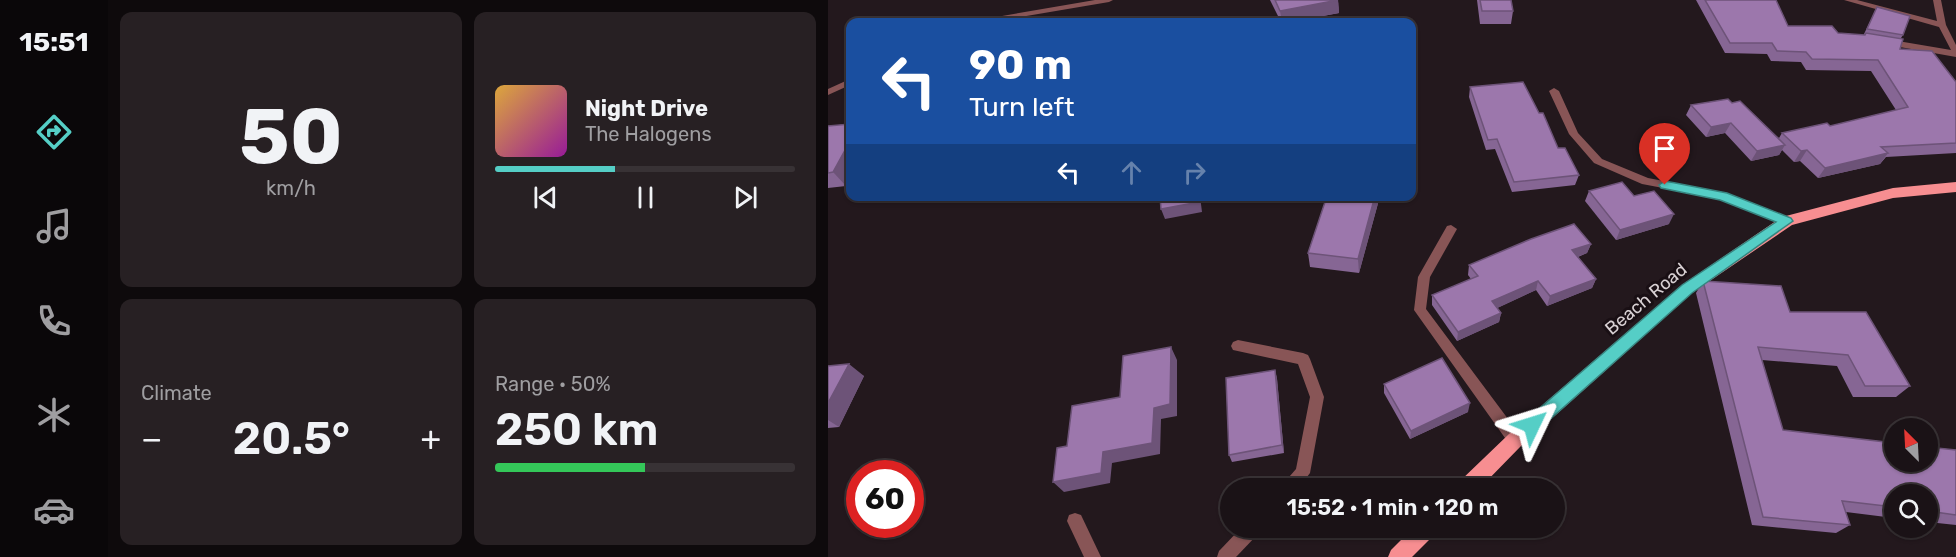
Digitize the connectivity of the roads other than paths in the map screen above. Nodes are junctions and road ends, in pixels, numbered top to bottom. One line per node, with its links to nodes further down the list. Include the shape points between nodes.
1 (1109, 0): 4 (street)
2 (1848, 0): 5 (street)
3 (1937, 0): 5 (street)
4 (1003, 18)
5 (1942, 25): 7 (street)
6 (1876, 41): 7 (street)
7 (1956, 53)
8 (846, 84): 10 (street)
9 (1554, 91): 12 (street, via 1574,134 1598,160 1646,181 1723,196)
10 (828, 92)
11 (1956, 186): 12 (main road, Beach Road, via 1893,193)
12 (1786, 221): 15 (main road, Beach Road, via 1687,289)
13 (1451, 229): 15 (street, via 1424,277 1420,310)
14 (1238, 346): 16 (street, via 1303,359 1317,397 1304,473)
15 (1515, 440): 17 (main road, Beach Road)
16 (1299, 478)
17 (1477, 478)
18 (1075, 521): 21 (street)
19 (1243, 538): 22 (street)
20 (1417, 538): 23 (main road)
21 (1093, 557)
22 (1225, 557)
23 (1398, 557)

